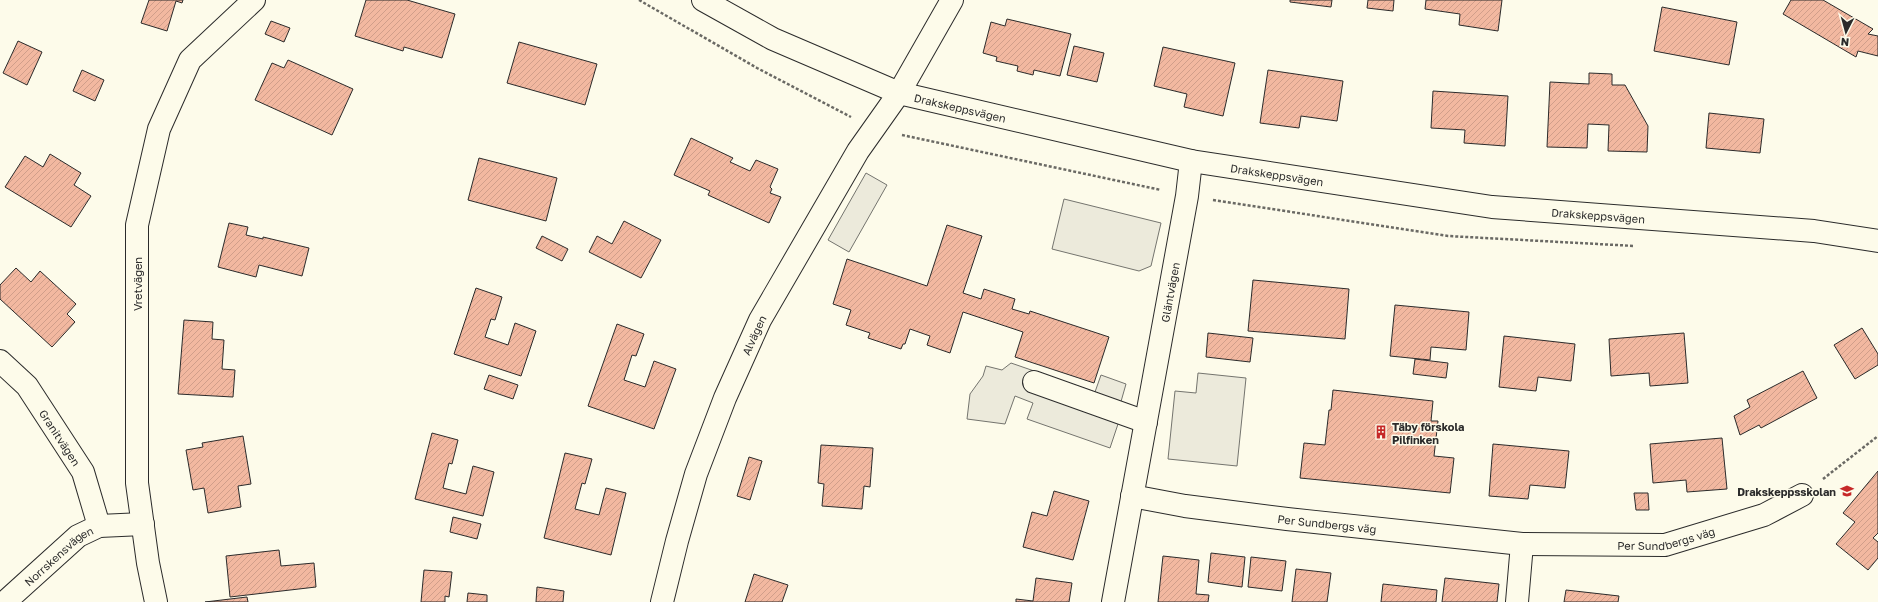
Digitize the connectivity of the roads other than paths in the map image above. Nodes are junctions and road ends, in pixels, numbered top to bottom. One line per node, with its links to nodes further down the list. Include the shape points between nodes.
1 (254, 0): 12 (street, Vretvägen, via 190,60 159,129 137,225 137,483)
2 (702, 0): 4 (street, Drakskeppsvägen, via 774,39)
3 (952, 0): 4 (street, Alvägen)
4 (899, 93): 5 (street, Drakskeppsvägen); 17 (street, Alvägen, via 858,151 760,320 725,398 696,474)
5 (1191, 161): 6 (street, Drakskeppsvägen, via 1492,207 1814,231); 9 (street, Gläntvägen, via 1187,196)
6 (1878, 241)
7 (0, 361): 13 (street, Granitvägen, via 27,386 83,472)
8 (1034, 382): 9 (street)
9 (1146, 422): 11 (street, Gläntvägen)
10 (1802, 495): 14 (street, Per Sundbergs väg, via 1764,515 1665,545)
11 (1132, 496): 14 (street, Per Sundbergs väg, via 1287,520); 18 (street, Gläntvägen)
12 (143, 524): 13 (street, Norrskensvägen); 16 (street, Vretvägen)
13 (99, 526): 15 (street, Norrskensvägen, via 78,536)
14 (1522, 544): 19 (street)
15 (5, 602)
16 (156, 602)
17 (662, 602)
18 (1114, 602)
19 (1517, 602)

